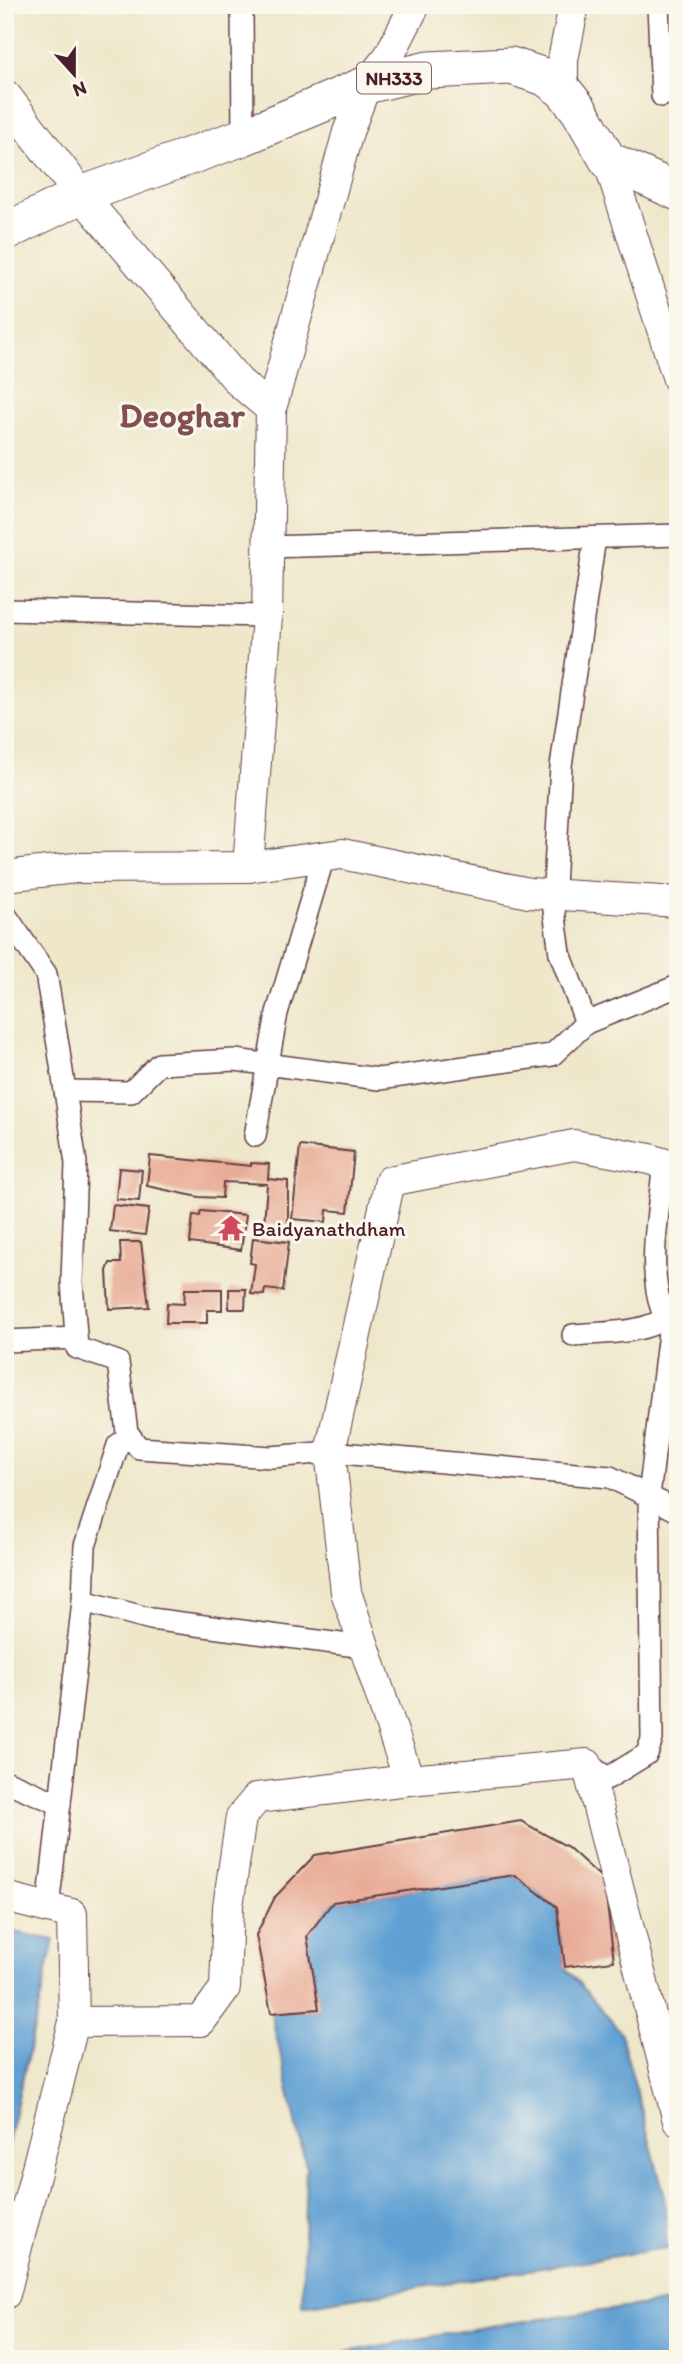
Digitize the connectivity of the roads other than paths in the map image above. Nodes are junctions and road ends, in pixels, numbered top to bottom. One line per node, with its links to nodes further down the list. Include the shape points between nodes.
1 (242, 5): 9 (street)
2 (415, 5): 5 (street, via 389,56)
3 (574, 5): 6 (street, via 563,60)
4 (658, 5): 8 (street)
5 (366, 85): 6 (highway, NH333, via 428,71 511,66 545,76); 9 (highway, NH333); 15 (street, via 348,132)
6 (563, 90): 10 (highway, NH333)
7 (5, 96): 12 (main road)
8 (662, 96)
9 (243, 137): 12 (highway, NH333)
10 (608, 160): 11 (highway); 14 (street)
11 (678, 191)
12 (80, 195): 13 (highway, NH333); 15 (street, via 239,382)
13 (5, 232)
14 (678, 379)
15 (271, 409): 18 (street)
16 (678, 535): 17 (street)
17 (595, 538): 18 (street); 24 (street, via 562,766)
18 (267, 547): 20 (street)
19 (5, 610): 20 (street)
20 (267, 616): 22 (street)
21 (324, 856): 22 (street); 24 (street, via 342,854 529,893); 29 (street)
22 (248, 867): 23 (street, via 75,868)
23 (5, 876)
24 (554, 894): 25 (street); 28 (street, via 560,953)
25 (678, 902)
26 (5, 914): 30 (street, via 46,974)
27 (678, 986): 28 (street)
28 (586, 1023): 29 (street, via 552,1055 379,1079)
29 (266, 1064): 30 (street, via 235,1060 159,1064 131,1092); 31 (street)
30 (65, 1091): 35 (street, via 76,1163 72,1282)
31 (256, 1136)
32 (671, 1166): 33 (street, via 656,1250 659,1301 663,1313); 38 (street, via 574,1145 390,1181)
33 (674, 1312): 34 (street, via 638,1328); 39 (street)
34 (573, 1335)
35 (76, 1338): 36 (street); 37 (street, via 76,1348 118,1362)
36 (5, 1341)
37 (130, 1436): 38 (street, via 139,1448 271,1457); 41 (street, via 118,1445 85,1546)
38 (330, 1452): 39 (street, via 610,1477); 42 (street, via 346,1592)
39 (649, 1496): 40 (street); 43 (street, via 652,1738 647,1754 608,1778)
40 (678, 1511)
41 (83, 1601): 42 (street, via 150,1619); 46 (street)
42 (364, 1647): 44 (street)
43 (587, 1765): 44 (street); 50 (street)
44 (409, 1780): 49 (street, via 257,1798 241,1817 228,1906 225,1988 201,2021)
45 (5, 1781): 46 (street)
46 (60, 1804): 48 (street)
47 (5, 1898): 48 (street)
48 (48, 1908): 49 (street, via 72,1914)
49 (74, 2022): 51 (street)
50 (678, 2121)
51 (5, 2294)

